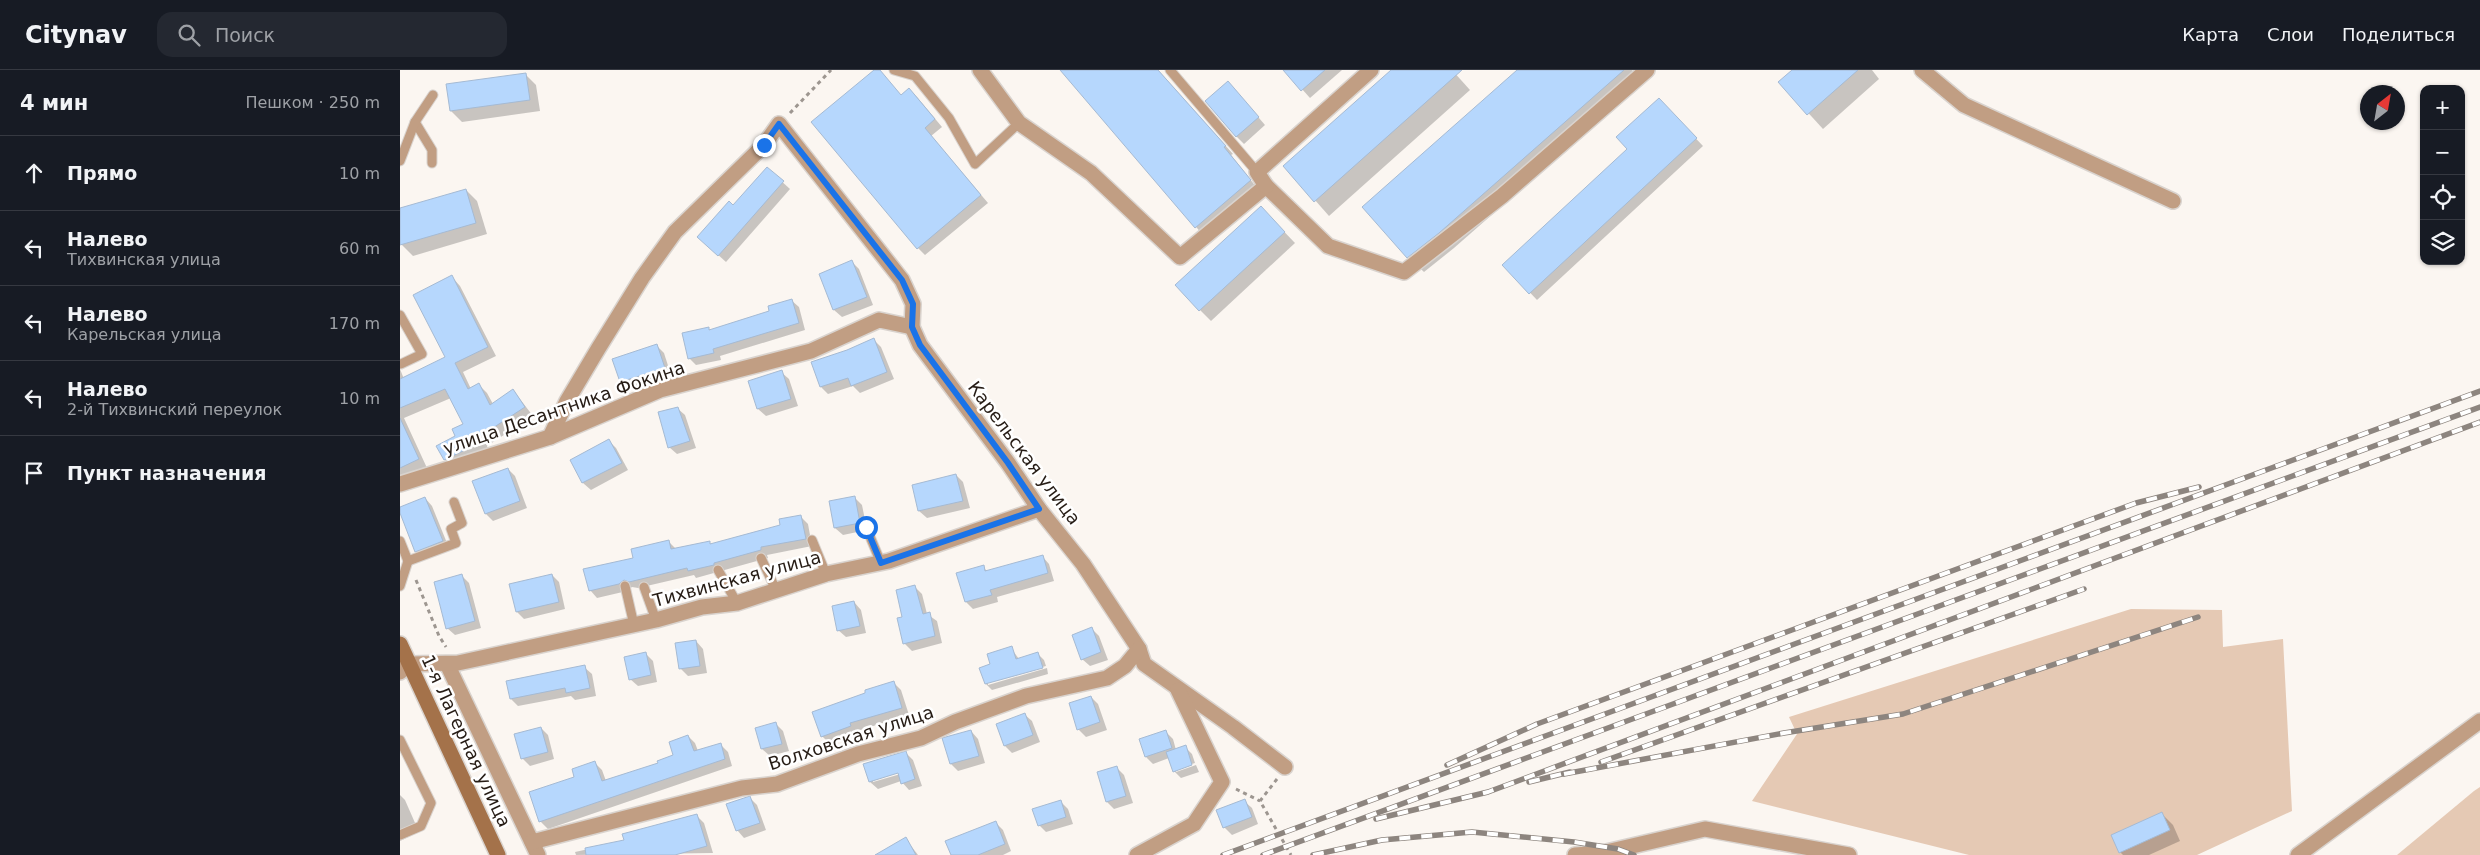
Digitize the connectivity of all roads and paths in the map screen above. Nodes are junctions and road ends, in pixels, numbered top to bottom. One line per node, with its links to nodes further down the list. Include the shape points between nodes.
1 (831, 70): 11 (path)
2 (894, 70): 10 (lane, via 915,76 949,118 975,164)
3 (1170, 70): 14 (lane)
4 (1371, 70): 14 (street)
5 (1647, 70): 15 (street, via 1502,196 1404,272 1328,246)
6 (1922, 70): 16 (street, via 1964,105)
7 (984, 72): 10 (street)
8 (433, 95): 9 (lane)
9 (415, 122): 12 (lane); 13 (lane, via 432,150)
10 (1019, 123): 15 (street, via 1091,173 1180,257)
11 (779, 124): 18 (street, Карельская улица, via 902,280 913,304); 20 (street, via 764,145 676,232 642,278 567,401)
12 (400, 161)
13 (432, 163)
14 (1257, 172): 15 (street)
15 (1266, 186)
16 (2172, 202)
17 (400, 315): 19 (lane, via 422,354)
18 (912, 327): 20 (street, улица Десантника Фокина, via 878,320 811,351 660,390); 23 (street, Карельская улица, via 920,345)
19 (401, 364)
20 (550, 437): 21 (street, улица Десантника Фокина)
21 (400, 484)
22 (454, 502): 28 (lane, via 462,523 452,529 456,543)
23 (1039, 509): 29 (street, Тихвинская улица); 40 (street, Карельская улица, via 1083,564)
24 (866, 527): 29 (lane)
25 (812, 540): 31 (lane)
26 (400, 541): 28 (lane)
27 (761, 558): 35 (lane)
28 (408, 561): 32 (lane)
29 (881, 563): 31 (street, Тихвинская улица)
30 (718, 570): 36 (lane)
31 (826, 574): 35 (street, Тихвинская улица)
32 (400, 586)
33 (625, 586): 38 (lane)
34 (644, 587): 37 (lane)
35 (776, 590): 36 (street, Тихвинская улица)
36 (737, 602): 37 (street, Тихвинская улица, via 702,607)
37 (656, 620): 38 (street, Тихвинская улица)
38 (634, 625): 41 (street, Тихвинская улица)
39 (400, 644): 42 (main road, 1-я Лагерная улица)
40 (1139, 650): 43 (street, Карельская улица, via 1144,664); 50 (street, Волховская улица, via 1125,666 1107,678 1026,696 921,738 858,754 777,784 742,788)
41 (447, 664): 42 (street, Тихвинская улица); 50 (street)
42 (405, 668): 51 (main road, 1-я Лагерная улица)
43 (1177, 689): 46 (street, Карельская улица); 47 (street)
44 (2480, 721): 56 (street)
45 (400, 740): 49 (lane, via 431,803 421,826)
46 (1285, 767): 48 (path)
47 (1222, 782): 48 (path); 52 (street, via 1194,824)
48 (1260, 801): 53 (path)
49 (400, 835)
50 (535, 849)
51 (498, 855)
52 (1137, 855)
53 (1291, 855)
54 (1575, 855): 55 (street, via 1602,853 1705,829)
55 (1849, 855)
56 (2298, 855)

